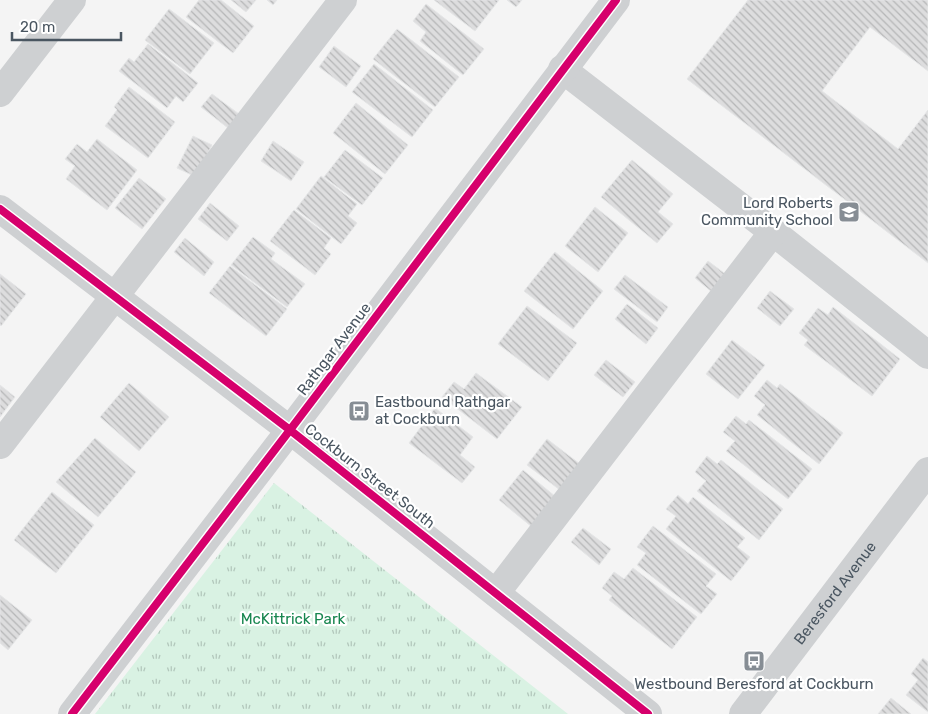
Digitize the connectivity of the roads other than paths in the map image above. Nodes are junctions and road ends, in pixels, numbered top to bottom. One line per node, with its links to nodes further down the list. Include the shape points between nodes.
1 (72, 0): 5 (street)
2 (343, 0): 8 (street)
3 (616, 0): 4 (street, Rathgar Avenue)
4 (562, 69): 7 (street); 10 (street, Rathgar Avenue)
5 (0, 93)
6 (0, 209): 8 (street, Cockburn Street South)
7 (773, 232): 9 (street); 13 (street)
8 (115, 296): 10 (street, Cockburn Street South); 11 (street)
9 (928, 354)
10 (290, 430): 13 (street, Cockburn Street South); 14 (street, Rathgar Avenue)
11 (0, 445)
12 (928, 471): 16 (street, Beresford Avenue)
13 (496, 593): 15 (street, Cockburn Street South)
14 (72, 714)
15 (648, 714)
16 (743, 714)

